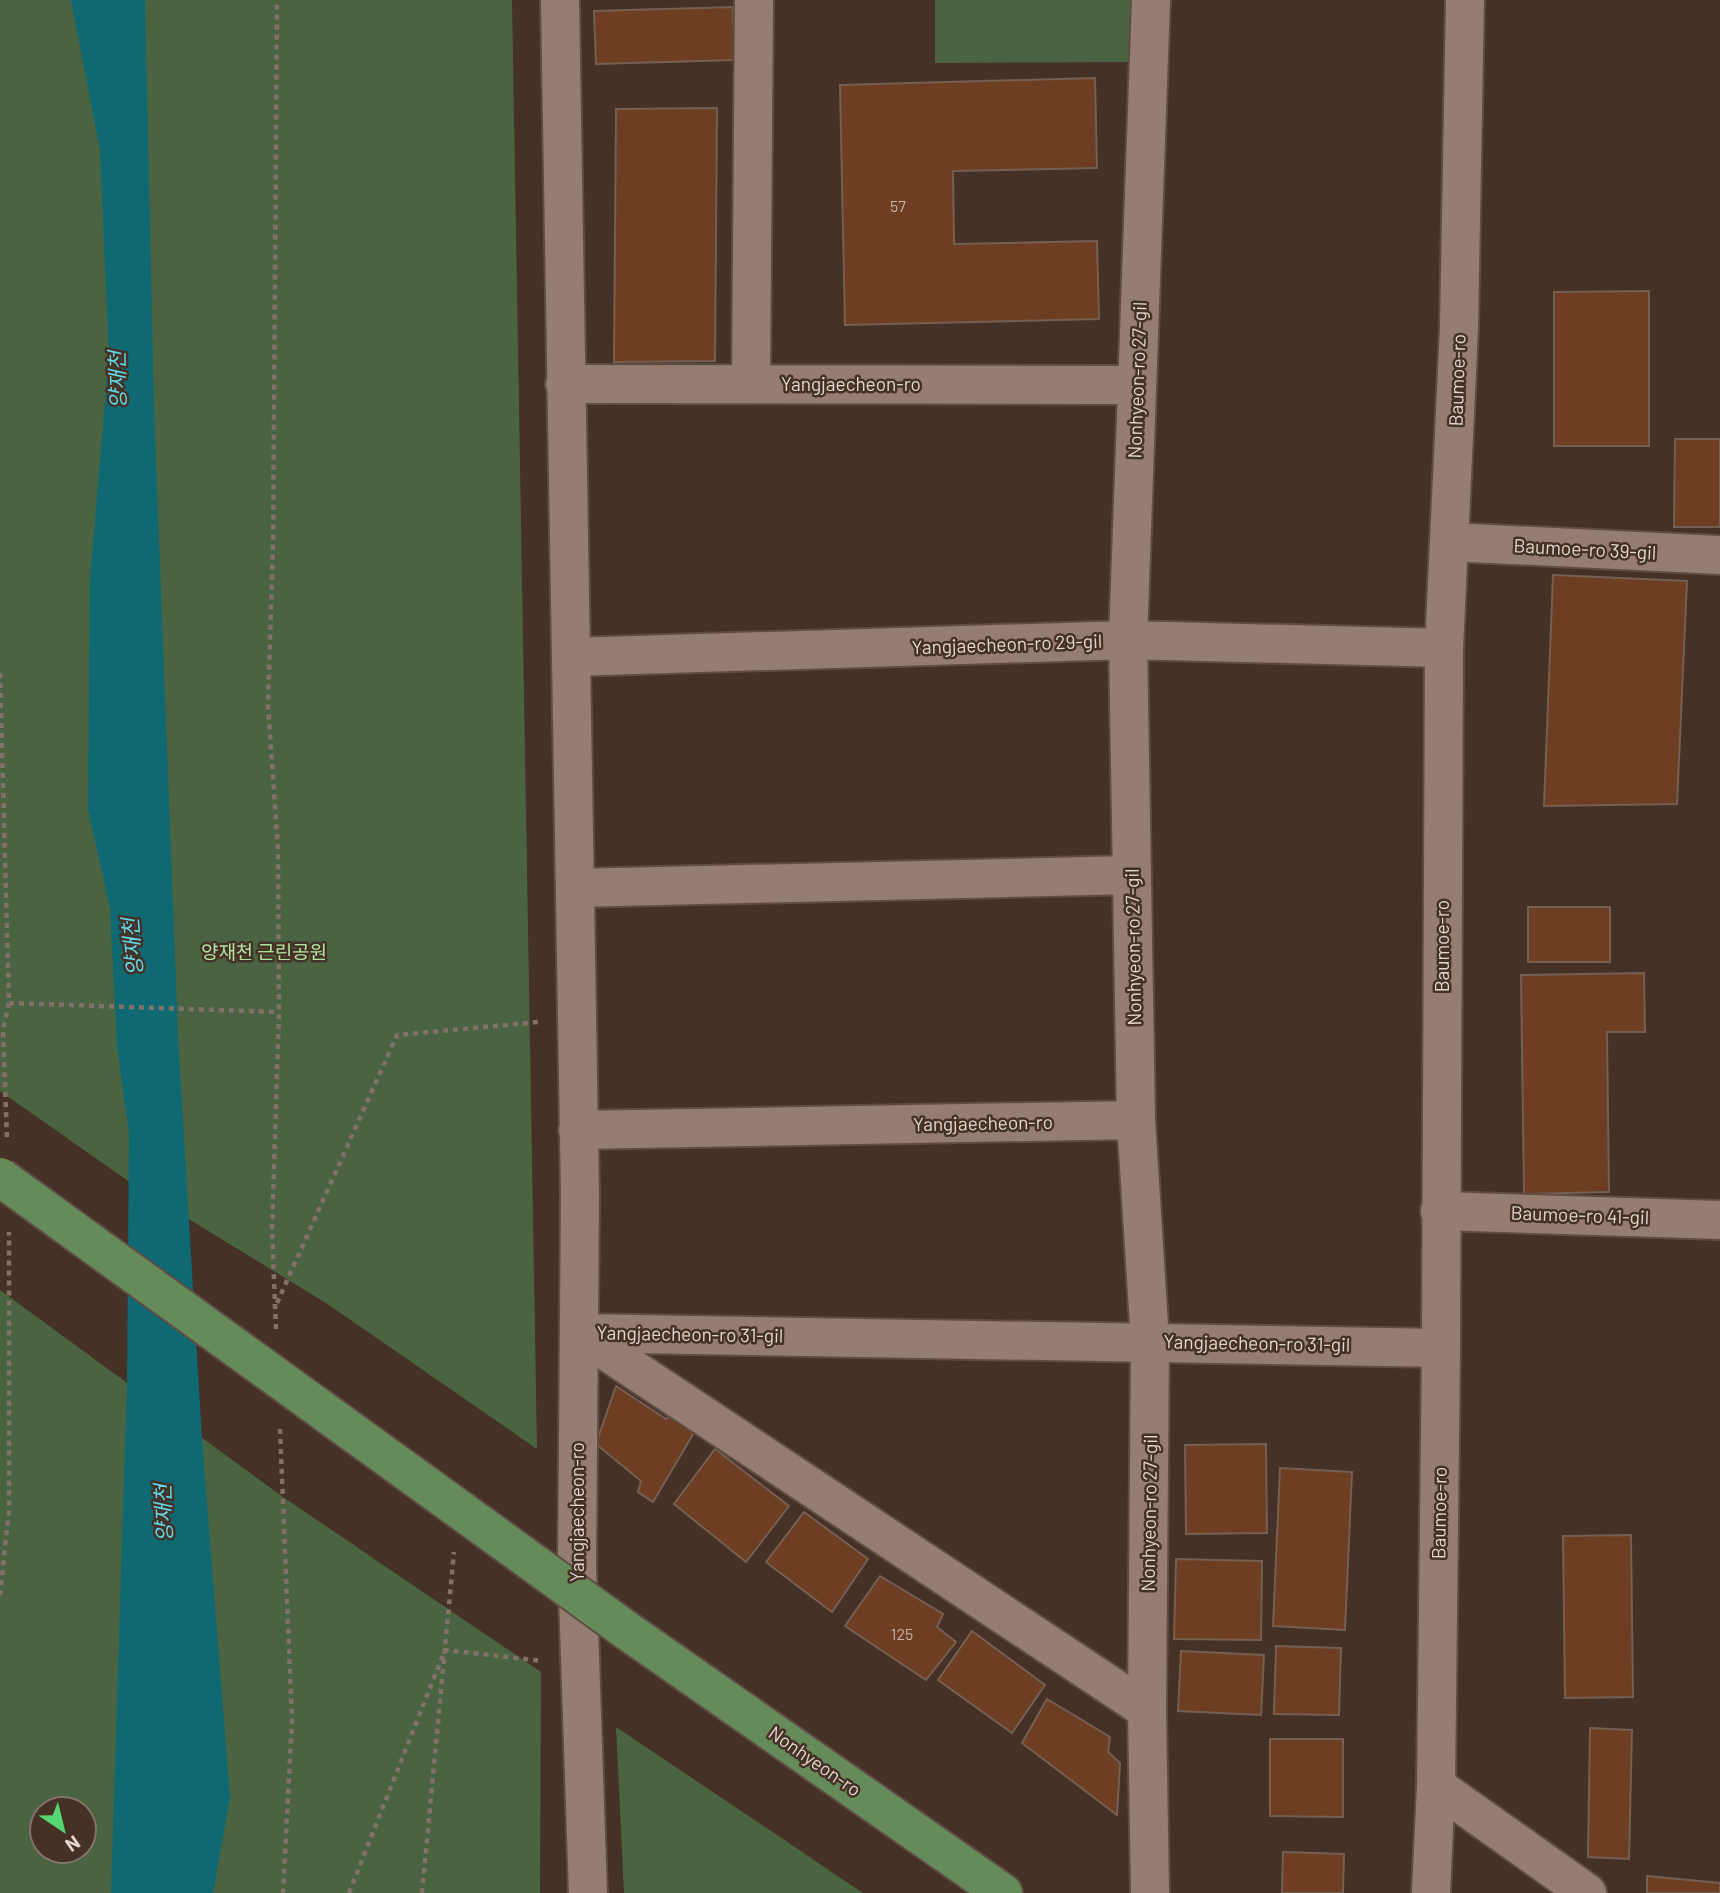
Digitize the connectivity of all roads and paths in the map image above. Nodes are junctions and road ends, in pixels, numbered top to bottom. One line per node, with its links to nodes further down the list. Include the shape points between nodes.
1 (277, 0): 18 (path, via 268,705 278,850)
2 (560, 0): 7 (street, Yangjaecheon-ro)
3 (754, 0): 6 (street)
4 (1151, 0): 8 (street, Nonhyeon-ro 27-gil)
5 (1465, 0): 9 (street, Baumoe-ro)
6 (751, 383): 7 (street, Yangjaecheon-ro); 8 (street, Yangjaecheon-ro)
7 (565, 384): 13 (street, Yangjaecheon-ro)
8 (1136, 385): 11 (street, Nonhyeon-ro 27-gil)
9 (1450, 542): 10 (street, Baumoe-ro 39-gil); 12 (street, Baumoe-ro)
10 (1720, 555)
11 (1128, 640): 12 (street, Yangjaecheon-ro 29-gil); 13 (street, Yangjaecheon-ro 29-gil); 15 (street, Nonhyeon-ro 27-gil)
12 (1444, 648): 23 (street, Baumoe-ro)
13 (570, 657): 16 (street, Yangjaecheon-ro)
14 (0, 673): 17 (path)
15 (1132, 875): 16 (street); 20 (street, Nonhyeon-ro 27-gil)
16 (575, 888): 19 (street, Yangjaecheon-ro)
17 (9, 1003): 18 (path); 22 (path, via 3,1030)
18 (279, 1012): 26 (path, via 272,1229)
19 (577, 1018): 21 (street, Yangjaecheon-ro); 26 (path, via 397,1035)
20 (1136, 1120): 21 (street, Yangjaecheon-ro); 29 (street, Nonhyeon-ro 27-gil)
21 (578, 1130): 28 (street, Yangjaecheon-ro)
22 (4, 1163): 32 (main road, Nonhyeon-ro, bridge)
23 (1440, 1211): 25 (street, Baumoe-ro 41-gil); 30 (street, Baumoe-ro)
24 (9, 1218): 33 (path, via 9,1510)
25 (1720, 1220)
26 (275, 1306): 27 (path)
27 (276, 1333)
28 (579, 1333): 29 (street, Yangjaecheon-ro 31-gil); 35 (street, Yangjaecheon-ro); 36 (street, Yangjaecheon-ro 31-gil)
29 (1150, 1341): 30 (street, Yangjaecheon-ro 31-gil); 36 (street, Nonhyeon-ro 27-gil)
30 (1441, 1348): 37 (street, Baumoe-ro)
31 (280, 1415): 38 (path, via 292,1721)
32 (457, 1509): 34 (path); 42 (main road, Nonhyeon-ro, bridge)
33 (0, 1595)
34 (445, 1650): 35 (path); 39 (path); 40 (path)
35 (578, 1665): 41 (street, Yangjaecheon-ro)
36 (1147, 1710): 43 (street, Nonhyeon-ro 27-gil)
37 (1436, 1786): 44 (street, Baumoe-ro); 45 (street)
38 (283, 1893)
39 (349, 1893)
40 (422, 1893)
41 (589, 1893)
42 (1003, 1893)
43 (1150, 1893)
44 (1431, 1893)
45 (1587, 1893)

